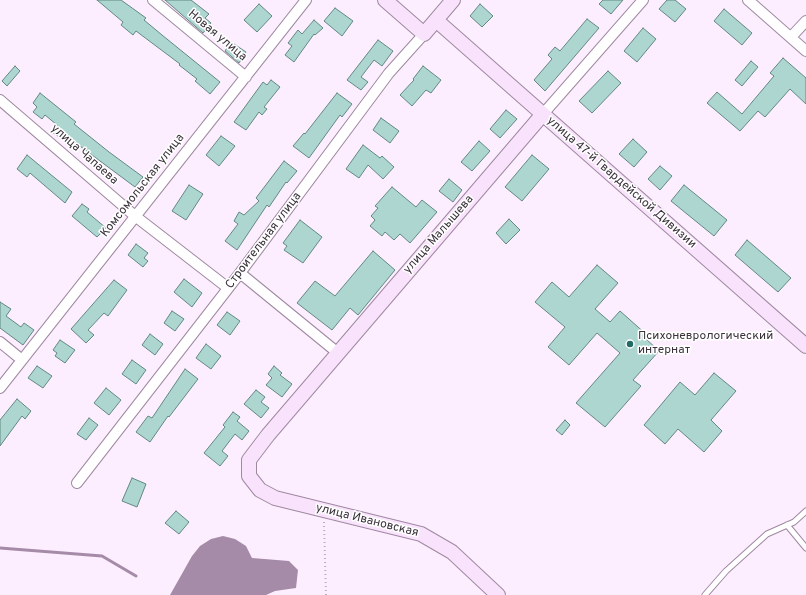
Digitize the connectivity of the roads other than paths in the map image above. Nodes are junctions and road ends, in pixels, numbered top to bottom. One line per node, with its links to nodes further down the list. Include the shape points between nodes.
1 (153, 0): 12 (street, Новая улица)
2 (306, 0): 12 (street, Комсомольская улица)
3 (385, 0): 9 (street)
4 (453, 0): 7 (street, Строительная улица)
5 (642, 0): 14 (street, улица Малышева)
6 (748, 0): 10 (street)
7 (436, 20): 9 (street, Строительная улица); 14 (street, улица 47-й Гвардейской Дивизии)
8 (806, 21): 10 (street)
9 (424, 34): 16 (street, Строительная улица, via 389,73)
10 (791, 38): 11 (street)
11 (806, 51)
12 (246, 77): 15 (street, Комсомольская улица)
13 (0, 100): 15 (street, улица Чапаева)
14 (543, 114): 19 (street, улица 47-й Гвардейской Дивизии); 20 (street, улица Малышева)
15 (135, 216): 17 (street, улица Чапаева); 21 (street, Комсомольская улица)
16 (240, 273): 17 (street, Строительная улица); 20 (street)
17 (228, 288): 24 (street, Строительная улица)
18 (0, 342): 21 (street)
19 (806, 346)
20 (338, 352): 23 (street, улица Малышева, via 249,460)
21 (22, 360): 22 (street, Комсомольская улица)
22 (0, 388)
23 (249, 476): 28 (street, улица Ивановская, via 260,490 275,498 421,534 452,552)
24 (77, 483)
25 (806, 511): 26 (lane)
26 (787, 525): 27 (lane); 29 (lane, via 767,534 726,571)
27 (806, 548)
28 (498, 595)
29 (705, 595)

